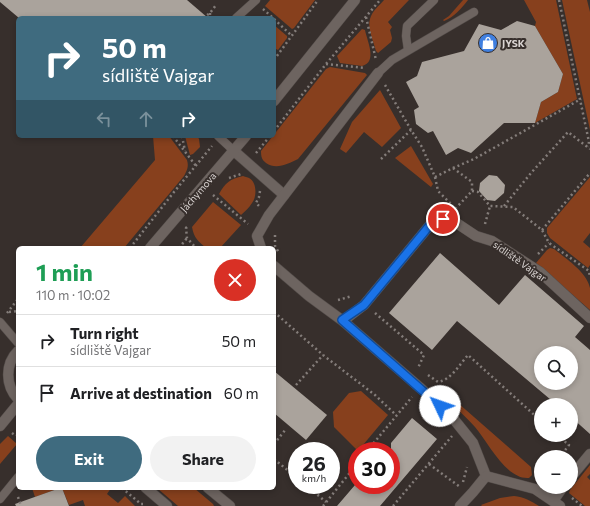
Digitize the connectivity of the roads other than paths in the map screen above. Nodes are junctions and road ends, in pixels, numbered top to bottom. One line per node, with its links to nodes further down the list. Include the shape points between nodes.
1 (256, 0): 5 (lane)
2 (355, 0): 8 (street)
3 (434, 0): 6 (lane, via 407,26)
4 (474, 12): 6 (lane)
5 (238, 16)
6 (408, 50): 7 (lane)
7 (375, 70): 12 (street)
8 (276, 99)
9 (220, 138): 11 (lane)
10 (244, 138): 11 (street, Jáchymova)
11 (234, 151): 12 (street); 13 (street, Jáchymova)
12 (284, 195): 14 (street, via 257,236)
13 (152, 246)
14 (260, 246)
15 (276, 268): 17 (street)
16 (590, 318): 17 (street, sídliště Vajgar, via 540,272 492,241 476,236 452,220 443,219 430,225 364,305)
17 (342, 320): 26 (street, via 448,412 473,442)
18 (0, 322): 19 (lane)
19 (16, 341)
20 (16, 353): 21 (street, via 8,370 10,387)
21 (16, 396)
22 (16, 406): 23 (street)
23 (0, 426)
24 (590, 454): 25 (street)
25 (578, 469)
26 (486, 476): 32 (street, via 535,489); 35 (street)
27 (16, 480): 31 (lane)
28 (148, 490): 33 (street)
29 (210, 490): 34 (street)
30 (560, 494): 32 (street)
31 (0, 499)
32 (556, 504)
33 (167, 506)
34 (230, 506)
35 (460, 506)

